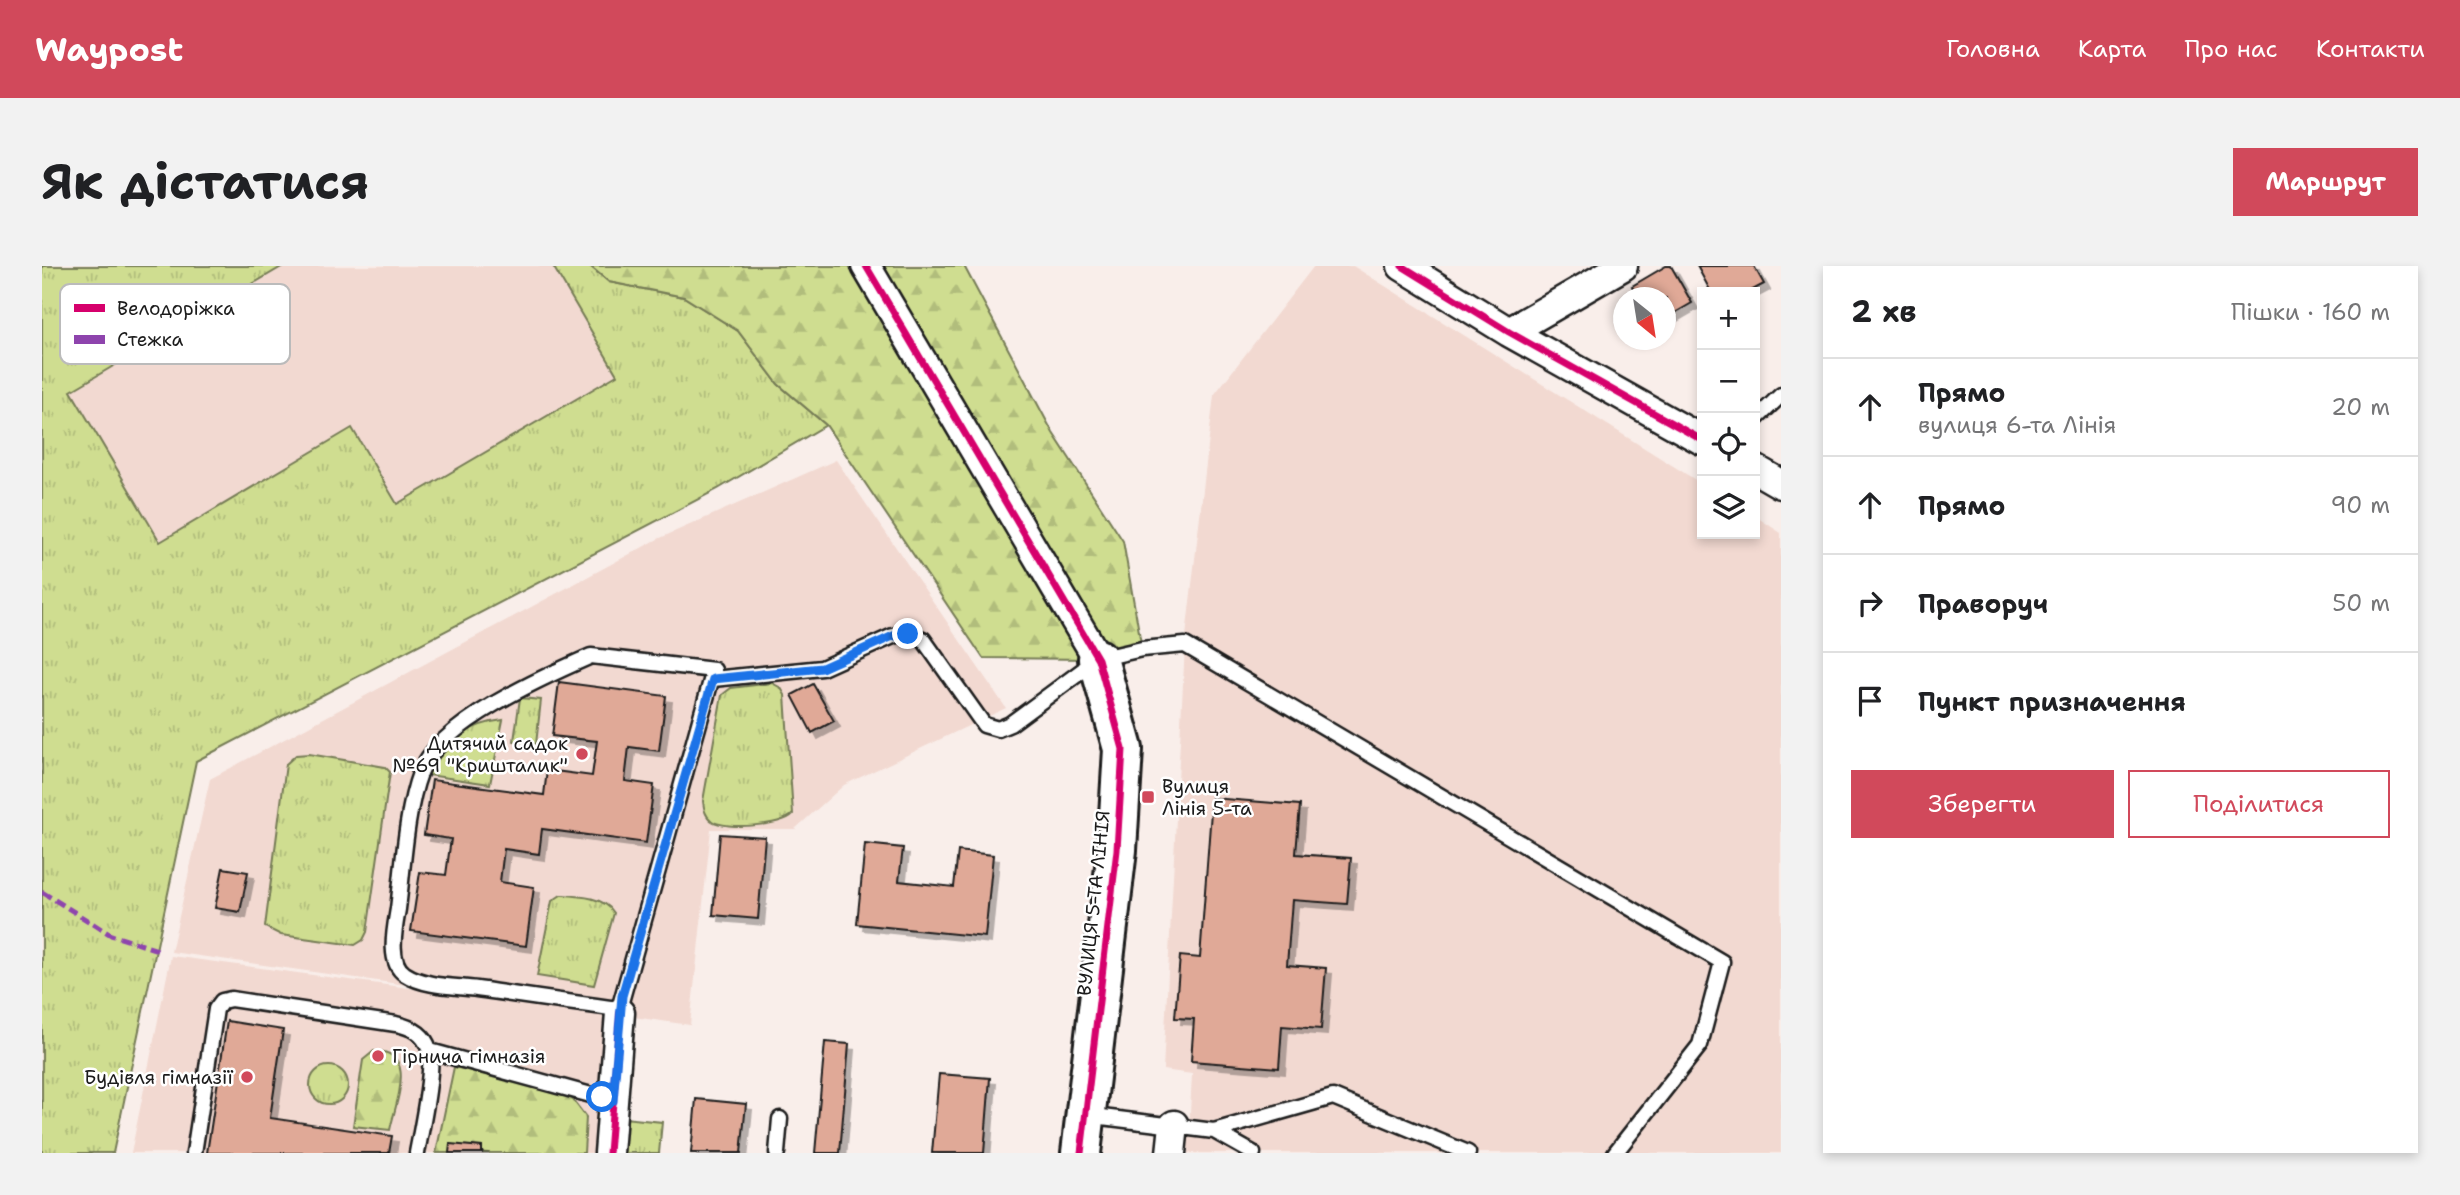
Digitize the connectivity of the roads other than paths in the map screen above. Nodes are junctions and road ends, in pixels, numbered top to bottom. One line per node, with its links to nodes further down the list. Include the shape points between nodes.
1 (866, 266): 10 (street)
2 (1402, 266): 4 (street)
3 (1623, 266): 4 (street)
4 (1508, 332): 7 (street)
5 (1781, 395): 6 (lane)
6 (1760, 416)
7 (1697, 437)
8 (1760, 472): 9 (street)
9 (1781, 484)
10 (1098, 659): 11 (lane, via 998,729 984,725 923,639 908,634 893,636 822,668); 15 (street, ВУЛИЦЯ 5-ТА ЛІНІЯ, via 1123,749 1117,850); 27 (lane, via 1185,645 1722,962 1700,1045)
11 (713, 679): 12 (lane); 12 (lane, via 714,670 591,656 552,673 446,736 431,753 418,781 395,931 397,965 402,973 438,984)
12 (619, 1011): 14 (street)
13 (430, 1051): 14 (lane); 19 (lane, via 423,1036 411,1027 222,1001 214,1018); 20 (lane)
14 (613, 1101): 21 (street)
15 (1085, 1114): 17 (lane); 23 (street, ВУЛИЦЯ 5-ТА ЛІНІЯ)
16 (780, 1119): 22 (lane)
17 (1174, 1125): 18 (lane); 24 (street)
18 (1214, 1131): 25 (lane); 26 (lane, via 1333,1097)
19 (194, 1153)
20 (417, 1153)
21 (609, 1153)
22 (777, 1153)
23 (1081, 1153)
24 (1171, 1153)
25 (1253, 1153)
26 (1468, 1153)
27 (1615, 1153)

